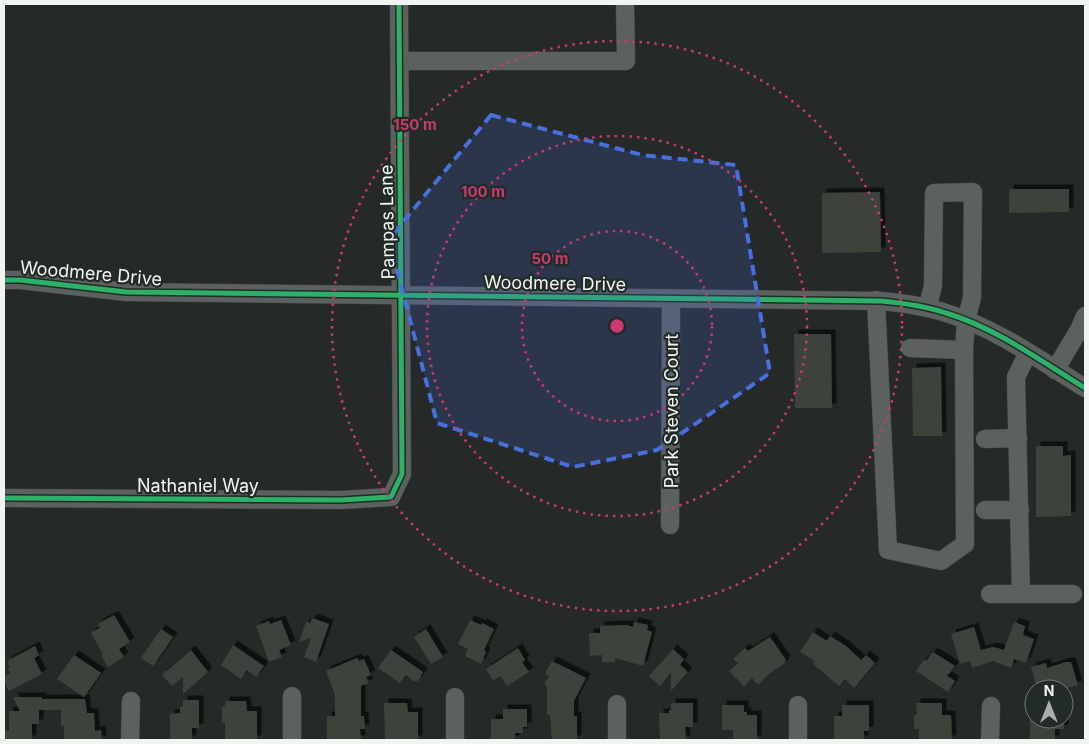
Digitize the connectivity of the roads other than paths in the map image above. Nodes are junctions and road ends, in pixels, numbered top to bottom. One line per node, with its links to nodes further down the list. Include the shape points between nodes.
1 (399, 4): 3 (street, Pampas Lane)
2 (625, 4): 3 (street, via 626,61)
3 (400, 62): 5 (street, Pampas Lane)
4 (4, 280): 5 (street, Woodmere Drive, via 126,292)
5 (402, 295): 6 (street, Woodmere Drive); 18 (street, Pampas Lane, via 402,474)
6 (671, 298): 7 (street, Woodmere Drive); 22 (street, Park Steven Court)
7 (876, 300): 8 (street, Woodmere Drive); 12 (street, via 888,550 941,561 965,544)
8 (927, 308): 10 (street, Woodmere Drive); 10 (street, via 933,286 934,193 973,192 972,298)
9 (1085, 316): 14 (street)
10 (966, 320): 12 (street); 13 (street, Woodmere Drive)
11 (910, 348): 12 (street)
12 (964, 350)
13 (1028, 353): 14 (street, Woodmere Drive); 16 (street, via 1016,377)
14 (1055, 370): 15 (street, Woodmere Drive)
15 (1085, 388)
16 (1018, 438): 17 (street); 21 (street)
17 (985, 439)
18 (391, 497): 19 (street, Nathaniel Way, via 341,500)
19 (4, 498)
20 (985, 510): 21 (street)
21 (1020, 510): 24 (street)
22 (670, 525)
23 (990, 594): 24 (street)
24 (1021, 594): 25 (street)
25 (1073, 594)
26 (292, 696): 33 (street)
27 (455, 697): 34 (street)
28 (131, 700): 32 (street)
29 (617, 704): 35 (street)
30 (798, 705): 36 (street)
31 (991, 706): 37 (street)
32 (130, 740)
33 (292, 740)
34 (455, 740)
35 (617, 740)
36 (798, 740)
37 (990, 740)

